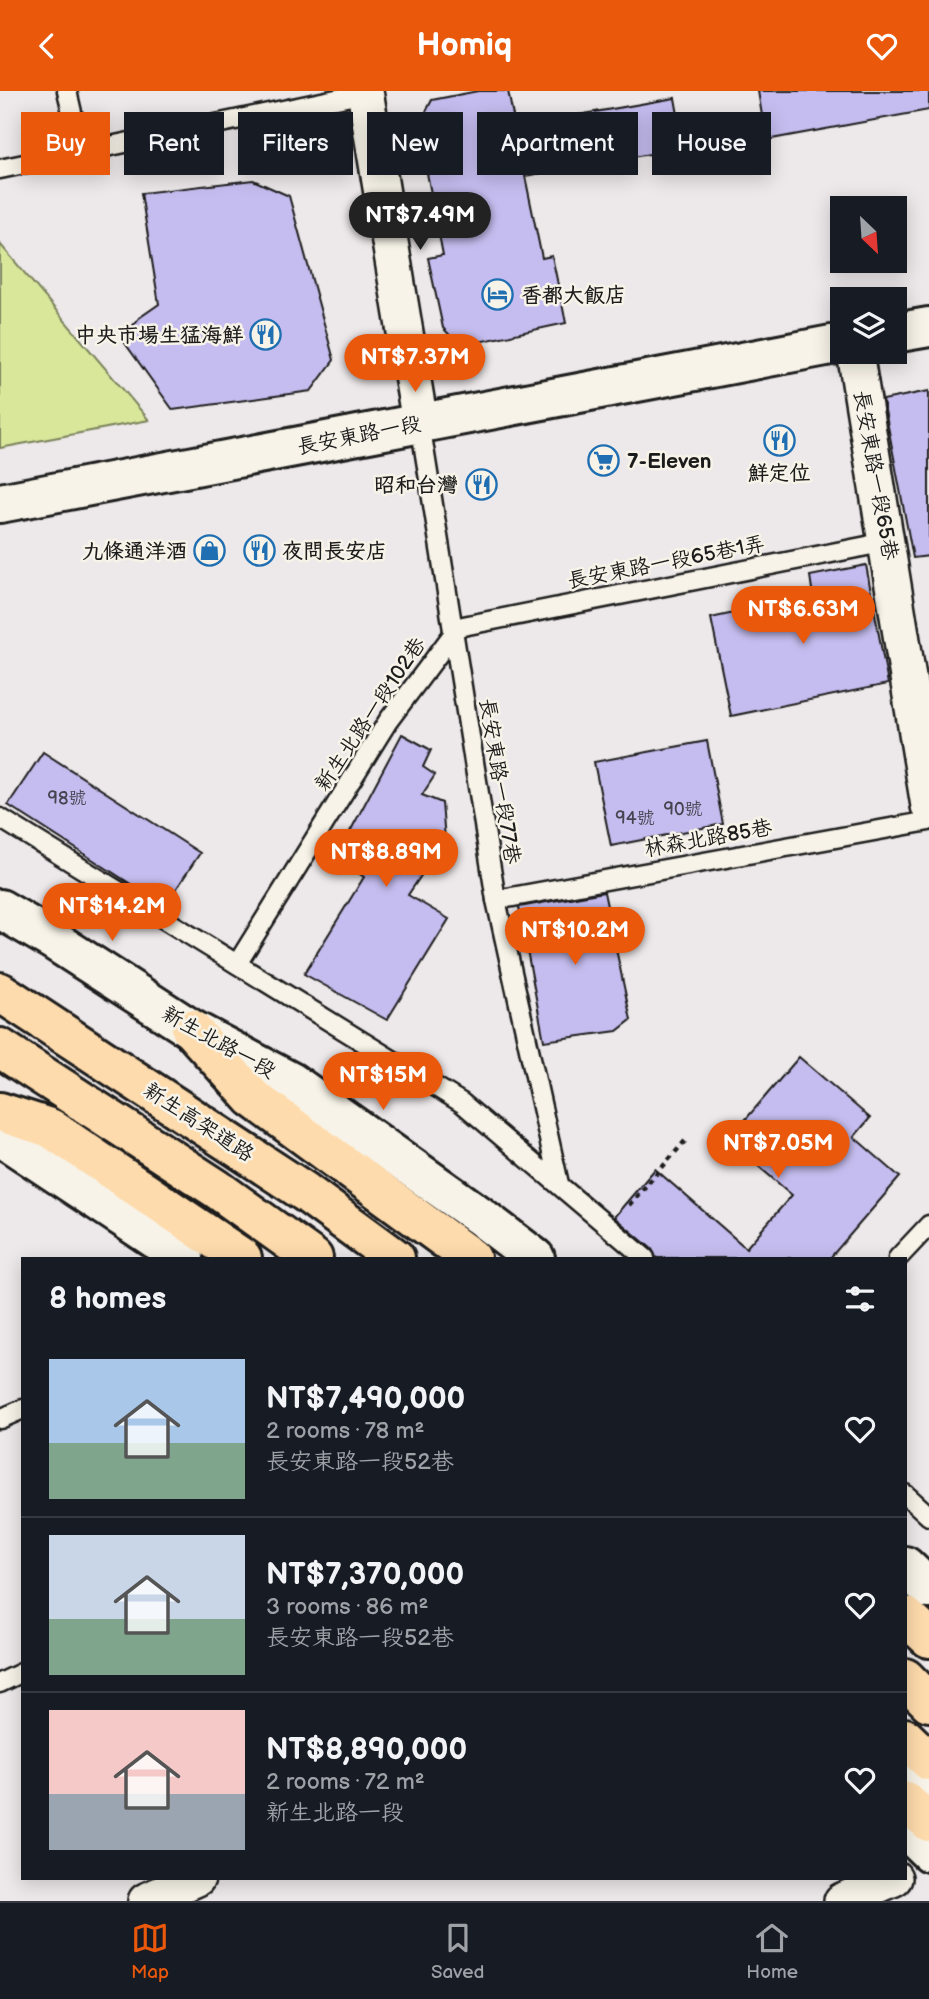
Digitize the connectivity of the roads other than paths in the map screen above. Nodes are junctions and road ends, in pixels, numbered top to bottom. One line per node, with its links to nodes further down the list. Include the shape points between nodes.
1 (67, 91): 3 (lane)
2 (368, 92): 4 (lane); 11 (street)
3 (72, 112)
4 (110, 146)
5 (21, 165): 6 (lane)
6 (0, 169)
7 (929, 327): 8 (street)
8 (907, 331)
9 (830, 345): 11 (street, 長安東路一段)
10 (857, 364): 13 (street, 長安東路一段65巷)
11 (420, 423): 12 (street, 長安東路一段); 14 (lane, 長安東路一段77巷)
12 (0, 503)
13 (887, 542): 14 (lane, 長安東路一段65巷1弄); 15 (street, 長安東路一段65巷)
14 (454, 630): 18 (lane, 長安東路一段77巷); 20 (lane, 新生北路一段102巷, via 388,721)
15 (929, 806)
16 (0, 818): 20 (lane)
17 (929, 821): 18 (lane, 林森北路85巷)
18 (496, 900): 26 (lane, 長安東路一段77巷)
19 (0, 909): 22 (street, 新生北路一段)
20 (237, 964): 26 (lane, via 462,1104)
21 (0, 992): 31 (highway, 新生高架道路, via 305,1192)
22 (191, 1029): 32 (highway, via 253,1098); 33 (street, 新生北路一段, via 291,1082)
23 (0, 1048): 30 (highway, via 217,1189)
24 (0, 1112): 29 (highway, via 50,1128)
25 (0, 1136): 28 (street)
26 (559, 1184): 34 (lane)
27 (929, 1225): 35 (lane)
28 (182, 1257)
29 (241, 1257)
30 (312, 1257)
31 (394, 1257)
32 (470, 1257)
33 (534, 1257)
34 (644, 1257)
35 (899, 1257)
36 (21, 1410): 37 (lane)
37 (0, 1419)
38 (907, 1496): 39 (lane)
39 (929, 1516)
40 (907, 1568): 41 (street)
41 (929, 1589)
42 (907, 1618): 43 (highway)
43 (929, 1638)
44 (21, 1673): 46 (lane)
45 (907, 1680): 47 (highway)
46 (0, 1683)
47 (929, 1702)
48 (907, 1740): 49 (highway)
49 (929, 1761)
50 (907, 1785): 51 (street, via 914,1792)
51 (929, 1788)
52 (907, 1803): 53 (highway)
53 (929, 1822)
54 (907, 1831): 55 (street)
55 (929, 1852)
56 (929, 1862): 57 (street)
57 (907, 1872)
58 (193, 1880): 60 (street)
59 (889, 1880): 61 (street)
60 (146, 1901)
61 (842, 1901)

